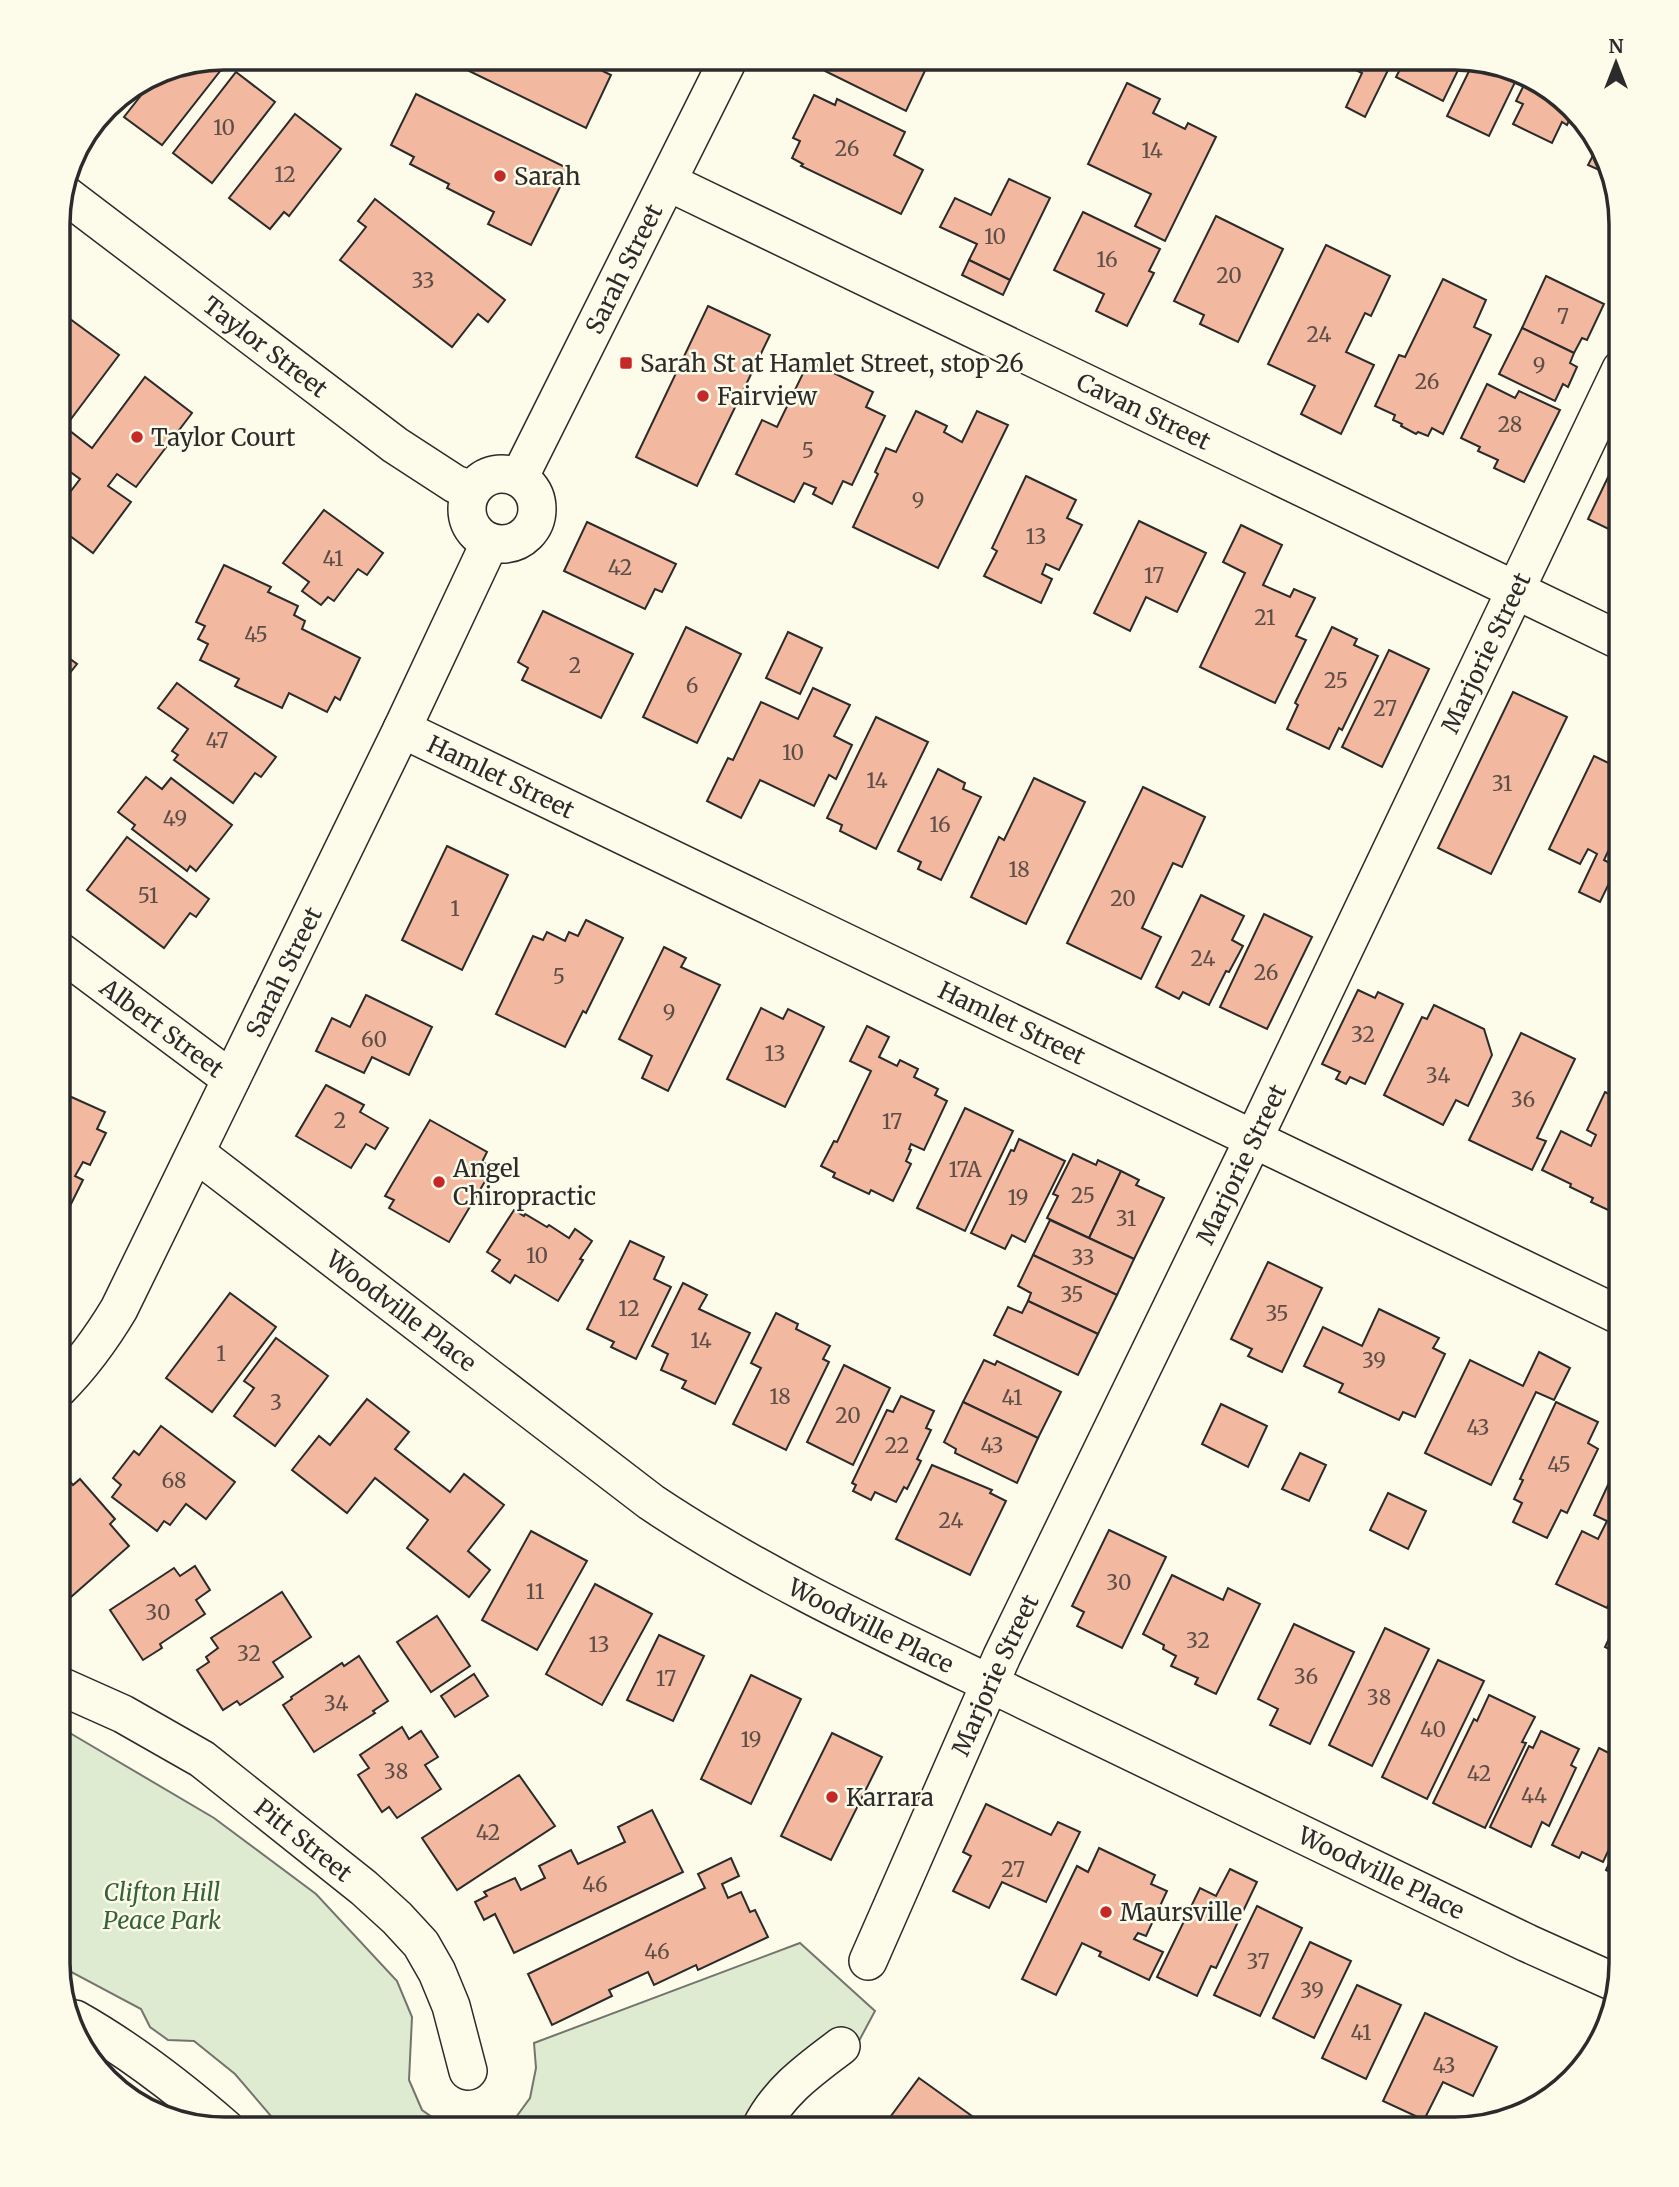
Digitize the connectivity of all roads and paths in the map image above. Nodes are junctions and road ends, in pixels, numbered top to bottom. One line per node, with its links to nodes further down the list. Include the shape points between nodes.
1 (723, 70): 2 (street, Sarah Street)
2 (668, 182): 5 (street, Sarah Street); 8 (street, Cavan Street)
3 (72, 200): 6 (street, Taylor Street, via 395,445)
4 (1609, 394): 8 (street, Marjorie Street)
5 (519, 478): 6 (street, via 488,476); 7 (street, via 534,495 536,518 523,537)
6 (472, 490): 7 (street, via 468,520)
7 (490, 542): 10 (street, Sarah Street)
8 (1516, 590): 9 (street, Cavan Street); 13 (street, Marjorie Street)
9 (1609, 635)
10 (402, 729): 12 (street, Sarah Street); 13 (street, Hamlet Street)
11 (70, 959): 12 (street, Albert Street)
12 (231, 1079): 14 (street, Sarah Street)
13 (1254, 1138): 15 (street, Hamlet Street); 17 (street, Marjorie Street)
14 (196, 1153): 16 (street, Sarah Street, via 120,1309); 17 (street, Woodville Place, via 662,1510 761,1570)
15 (1609, 1310)
16 (70, 1377)
17 (990, 1684): 19 (street, Marjorie Street); 20 (street, Woodville Place)
18 (70, 1690): 23 (street, Pitt Street, via 202,1759 389,1910 421,1944 437,1972)
19 (867, 1961)
20 (1608, 1979)
21 (83, 2023): 24 (street, via 156,2072)
22 (841, 2046): 25 (street, via 801,2076)
23 (468, 2071)
24 (210, 2116)
25 (768, 2117)

